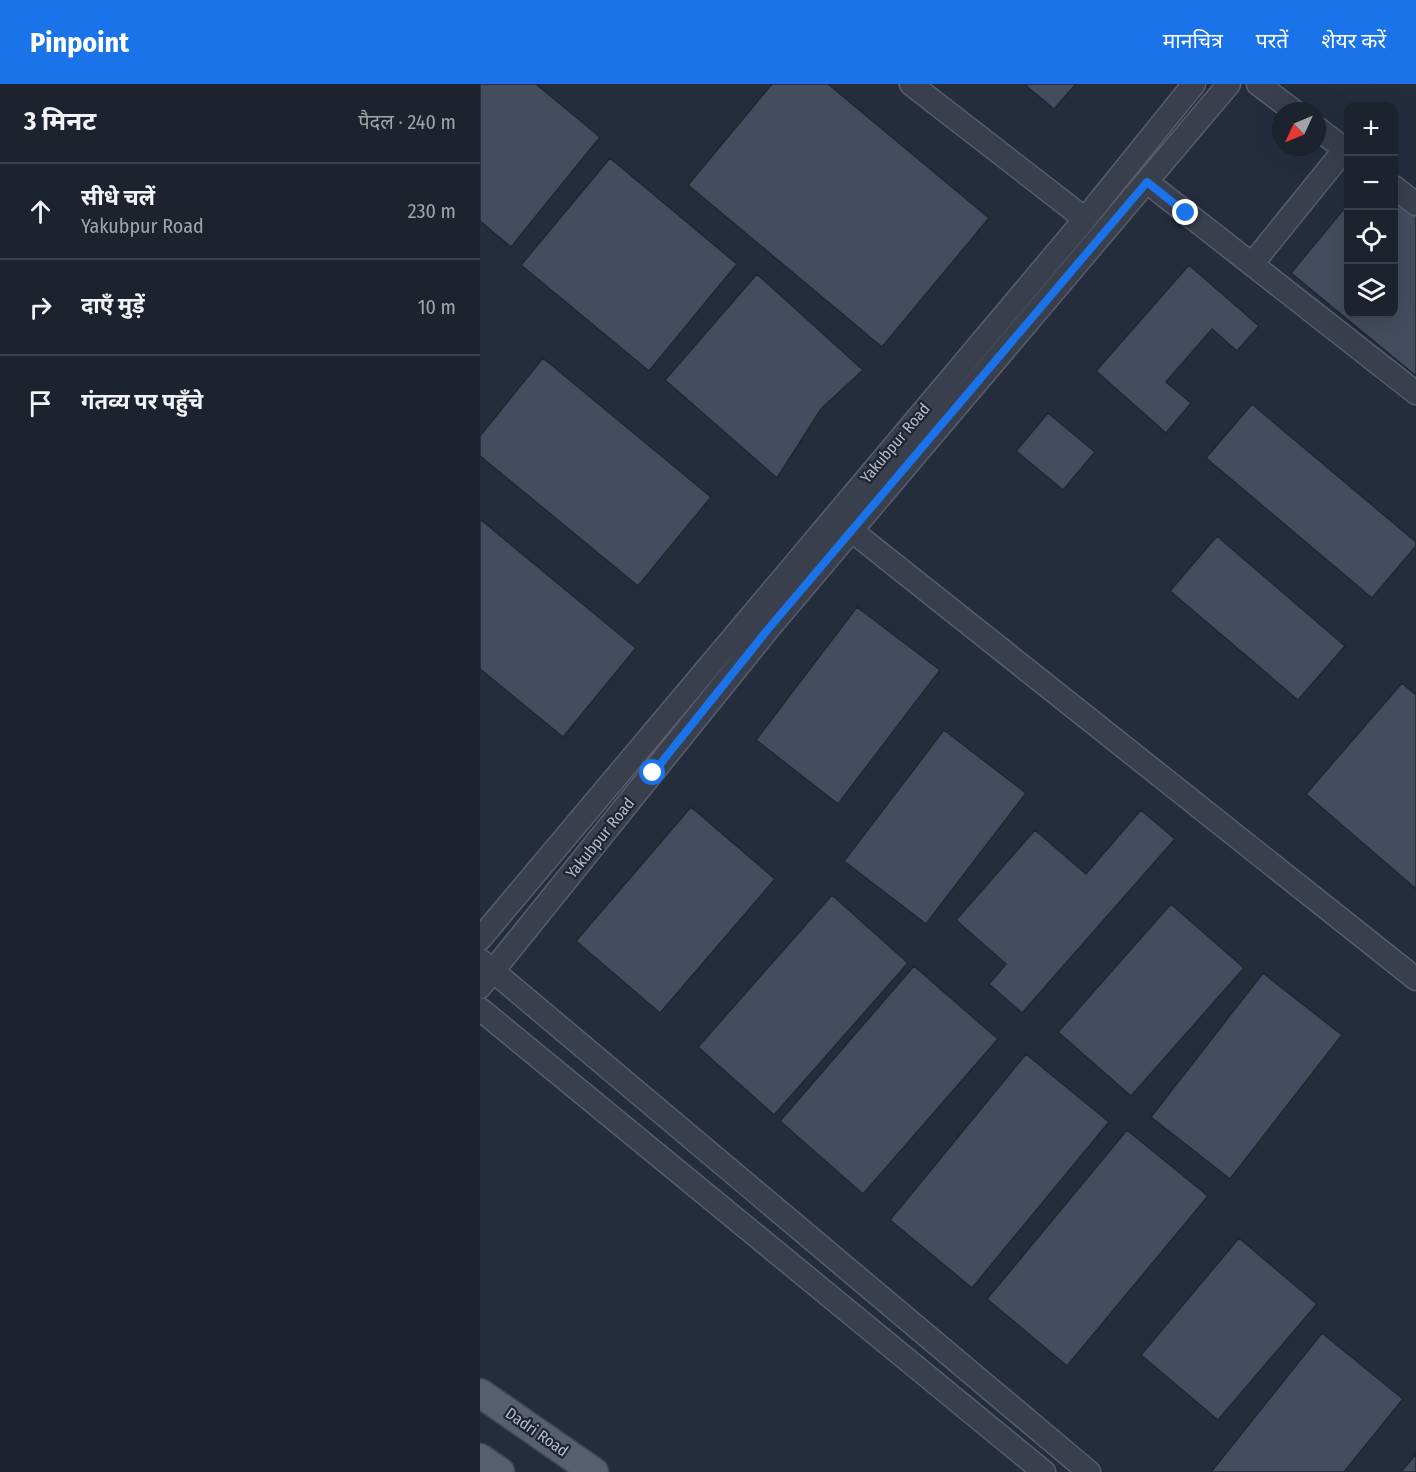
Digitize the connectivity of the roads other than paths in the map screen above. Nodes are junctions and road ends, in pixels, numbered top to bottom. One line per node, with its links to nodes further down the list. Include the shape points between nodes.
1 (911, 84): 12 (street)
2 (1194, 84): 12 (street, Yakubpur Road)
3 (1230, 84): 9 (street, Yakubpur Road)
4 (1258, 84): 5 (street)
5 (1282, 102)
6 (1326, 135): 7 (street)
7 (1344, 149)
8 (1344, 155): 13 (street)
9 (1147, 182): 13 (street); 16 (street, Yakubpur Road)
10 (1398, 190): 11 (street)
11 (1416, 204)
12 (1085, 219): 15 (street, Yakubpur Road)
13 (1252, 264): 14 (street)
14 (1416, 393)
15 (833, 517): 16 (street); 17 (street, Yakubpur Road)
16 (852, 531): 18 (street, Yakubpur Road); 19 (street)
17 (480, 939)
18 (484, 972): 26 (street)
19 (1416, 979)
20 (480, 1009): 25 (street)
21 (480, 1393): 24 (main road, Dadri Road)
22 (480, 1458): 23 (main road)
23 (500, 1472)
24 (594, 1472)
25 (1044, 1472)
26 (1089, 1472)

